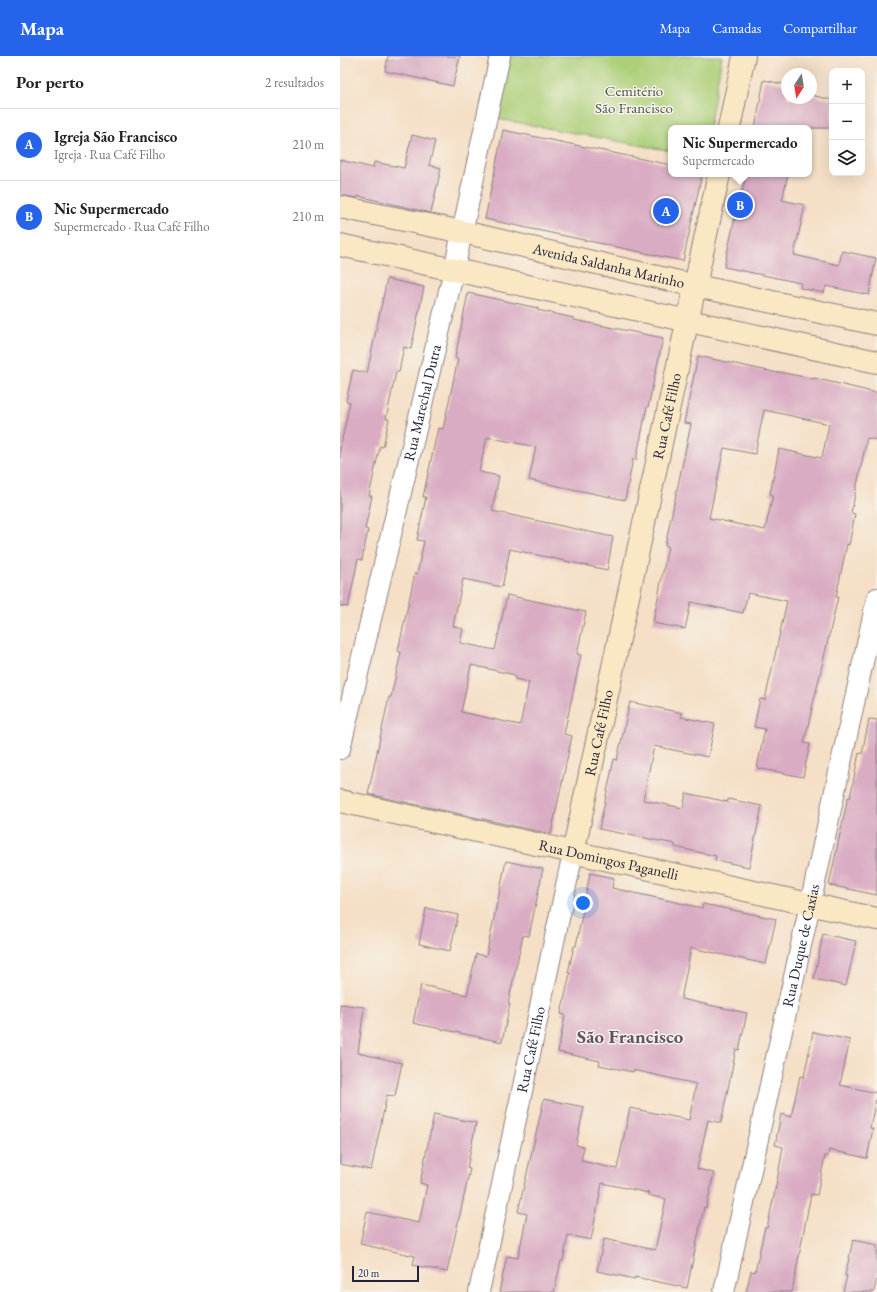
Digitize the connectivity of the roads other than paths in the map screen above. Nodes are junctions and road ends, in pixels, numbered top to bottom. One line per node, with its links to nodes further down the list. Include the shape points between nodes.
1 (500, 56): 6 (street, Rua Marechal Dutra)
2 (744, 56): 3 (street)
3 (730, 125)
4 (718, 177): 9 (street, Rua Café Filho)
5 (340, 207): 6 (street, Avenida Saldanha Marinho)
6 (463, 232): 8 (street, Rua Marechal Dutra); 9 (street, Avenida Saldanha Marinho)
7 (340, 245): 8 (street)
8 (454, 270): 10 (street); 14 (street, Rua Marechal Dutra)
9 (696, 286): 10 (street, Rua Café Filho); 11 (street, Avenida Saldanha Marinho)
10 (687, 321): 12 (street); 16 (street, Rua Café Filho)
11 (877, 324)
12 (877, 362)
13 (877, 598): 17 (street, Rua Duque de Caxias)
14 (340, 749)
15 (340, 801): 16 (street, Rua Domingos Paganelli)
16 (574, 853): 17 (street, Rua Domingos Paganelli); 19 (street, Rua Café Filho)
17 (810, 905): 18 (street, Rua Domingos Paganelli); 20 (street, Rua Duque de Caxias)
18 (877, 919)
19 (479, 1292)
20 (724, 1292)

